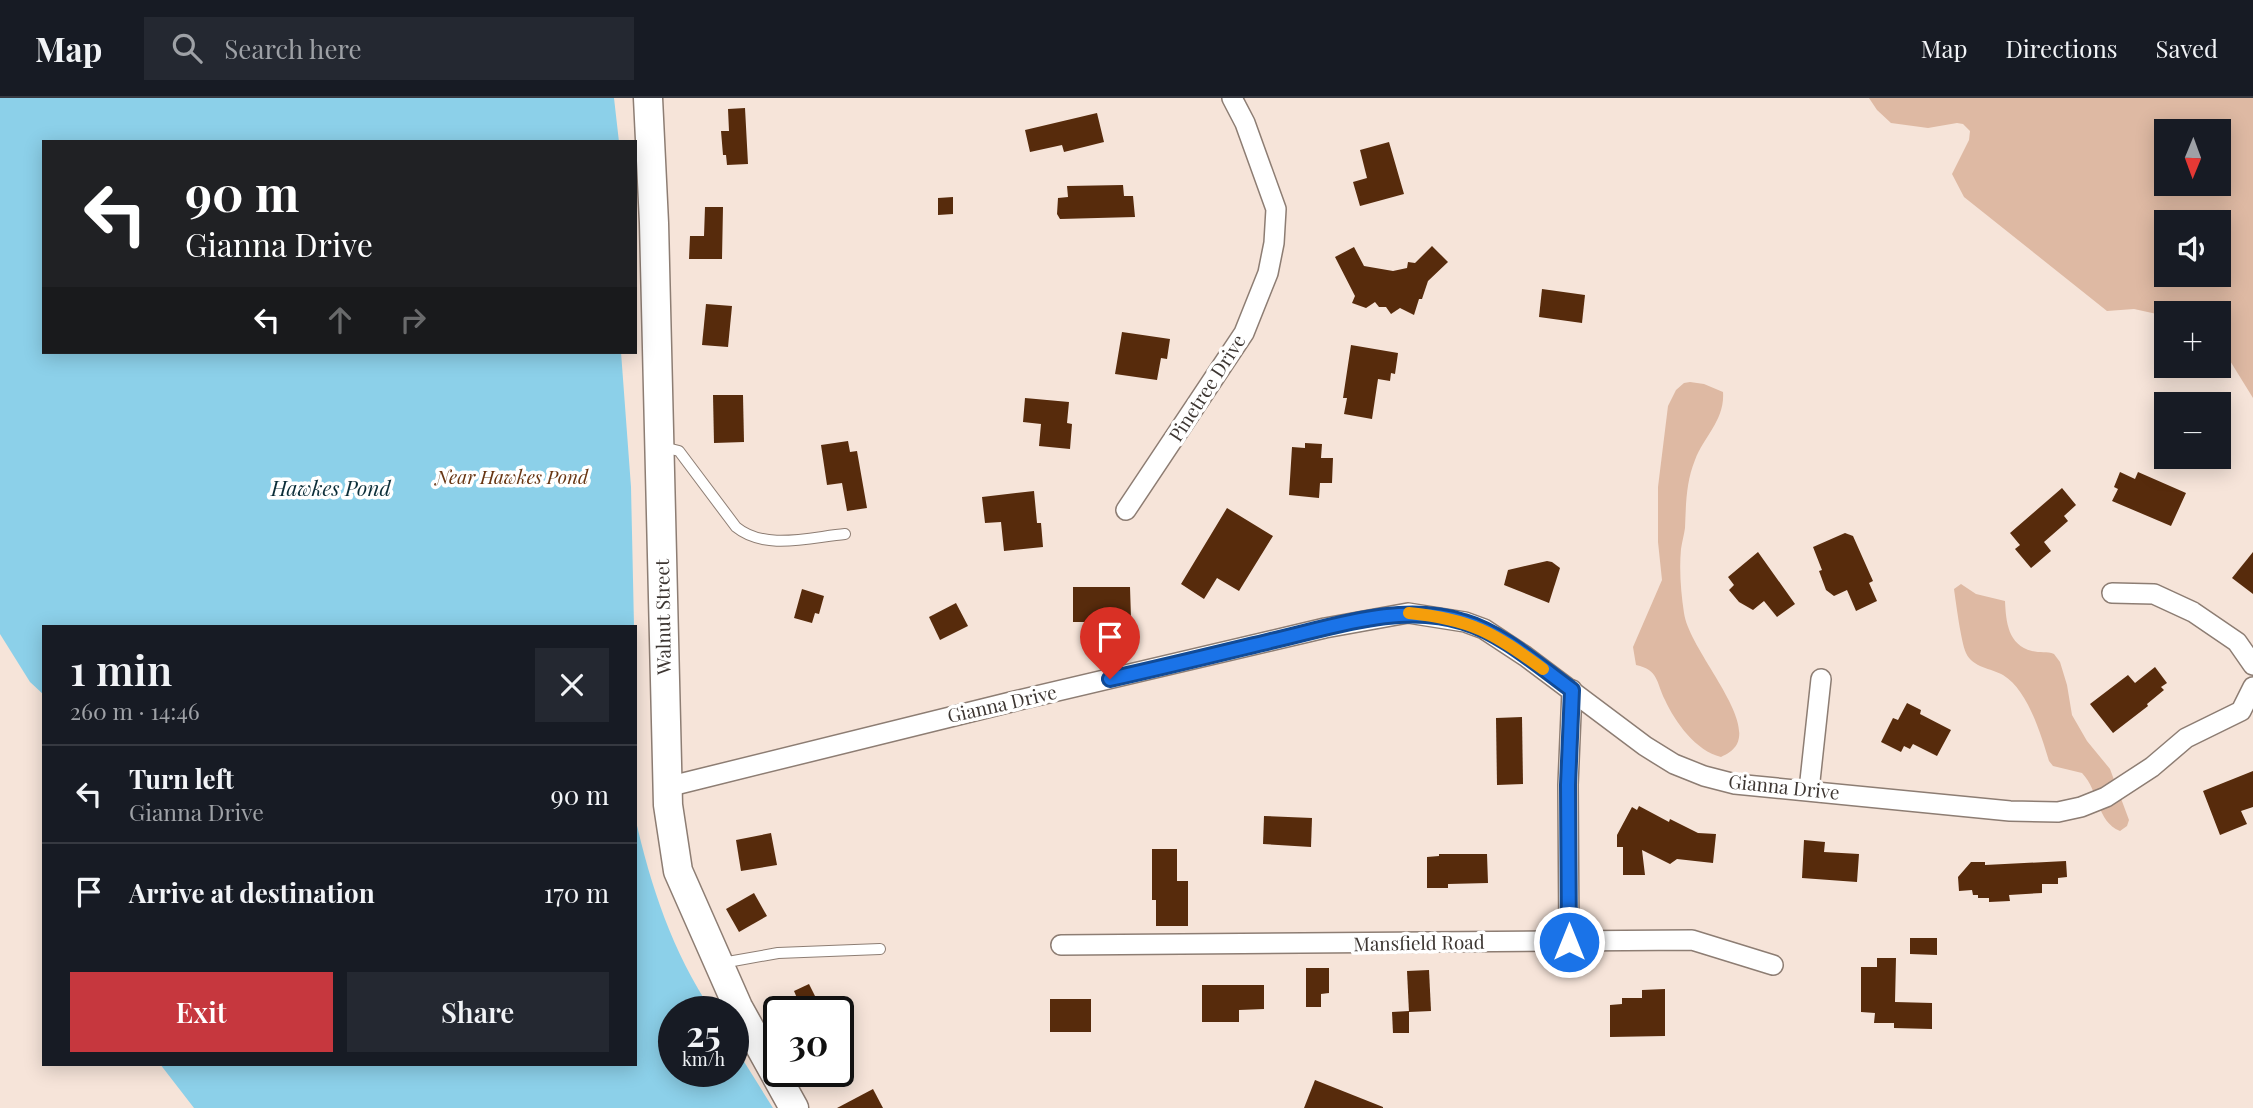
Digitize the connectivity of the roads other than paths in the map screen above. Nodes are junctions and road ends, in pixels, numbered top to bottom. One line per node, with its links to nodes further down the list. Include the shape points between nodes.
1 (649, 98): 3 (main road, Walnut Street)
2 (1232, 98): 4 (street, Pinetree Drive, via 1276,209 1268,273 1244,333)
3 (659, 446): 5 (lane, via 679,451 746,535 782,540); 11 (main road, Walnut Street)
4 (1126, 510)
5 (845, 534)
6 (2112, 593): 7 (street, via 2154,594 2193,612 2237,642)
7 (2253, 665)
8 (1821, 679): 12 (street)
9 (2253, 687): 12 (street, Gianna Drive, via 2241,711 2186,738 2118,789 2081,807 2058,812 2010,811)
10 (1572, 690): 11 (street, Gianna Drive, via 1484,629 1408,613 1325,628); 12 (street, Gianna Drive, via 1674,764 1735,784); 13 (street)
11 (667, 787): 16 (main road, Walnut Street, via 678,871)
12 (1809, 790)
13 (1569, 942): 14 (street, Mansfield Road); 17 (street, Mansfield Road, via 1692,940)
14 (1061, 945)
15 (880, 949): 16 (lane, via 778,953)
16 (718, 964): 18 (main road, Walnut Street)
17 (1773, 965)
18 (794, 1108)

